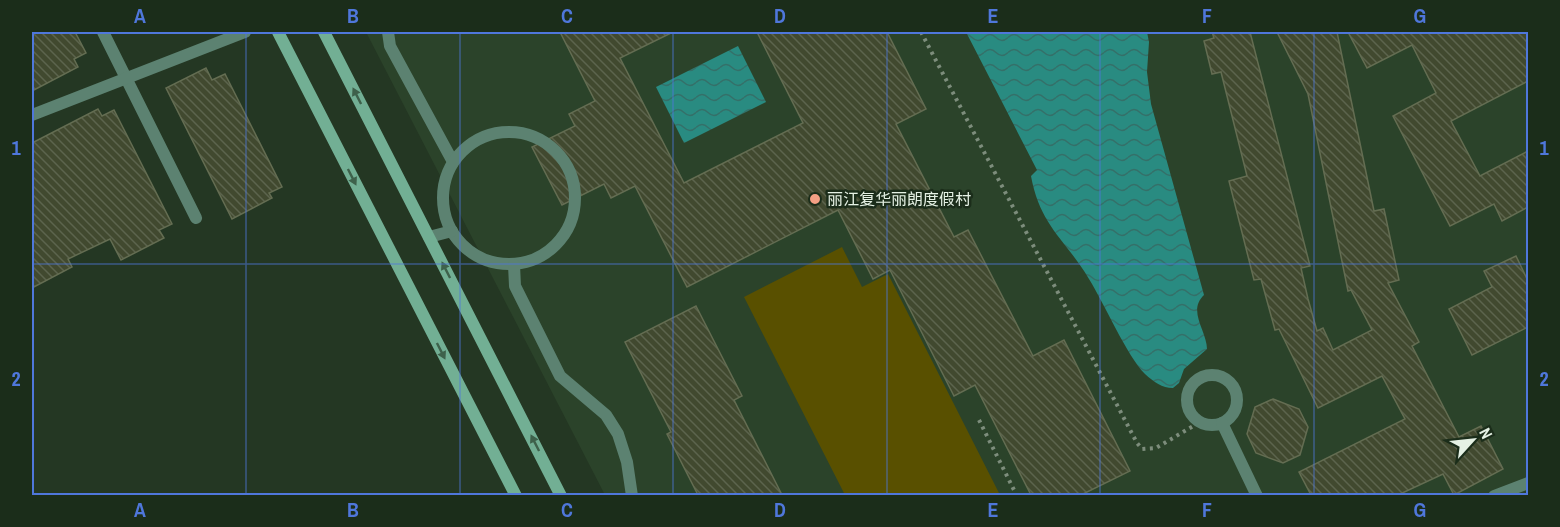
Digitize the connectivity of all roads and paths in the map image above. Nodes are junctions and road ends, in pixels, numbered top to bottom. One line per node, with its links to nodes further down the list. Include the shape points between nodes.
1 (103, 32): 7 (lane)
2 (245, 32): 7 (lane)
3 (278, 32): 18 (street, one-way to 18)
4 (324, 32): 12 (street, one-way to 4)
5 (388, 32): 9 (lane, via 390,45)
6 (921, 32): 15 (path, via 1137,443 1142,448 1156,448)
7 (126, 78): 8 (lane); 10 (lane)
8 (32, 115)
9 (453, 162): 11 (lane, via 443,193 443,209); 13 (lane, via 476,140 506,131 521,132 549,145 569,168 576,200 567,232 544,255)
10 (196, 218)
11 (452, 231): 12 (lane); 13 (lane, via 482,259)
12 (429, 237): 19 (street, one-way to 12)
13 (514, 265): 20 (lane, via 515,286 560,376 606,415 618,434)
14 (979, 420): 21 (path)
15 (1200, 422): 16 (lane); 16 (lane, via 1192,415 1188,394 1192,384 1211,374 1229,380 1238,397 1234,413)
16 (1222, 423): 22 (lane)
17 (1528, 483): 23 (lane)
18 (516, 495)
19 (561, 495)
20 (632, 495)
21 (1017, 495)
22 (1257, 495)
23 (1494, 495)

